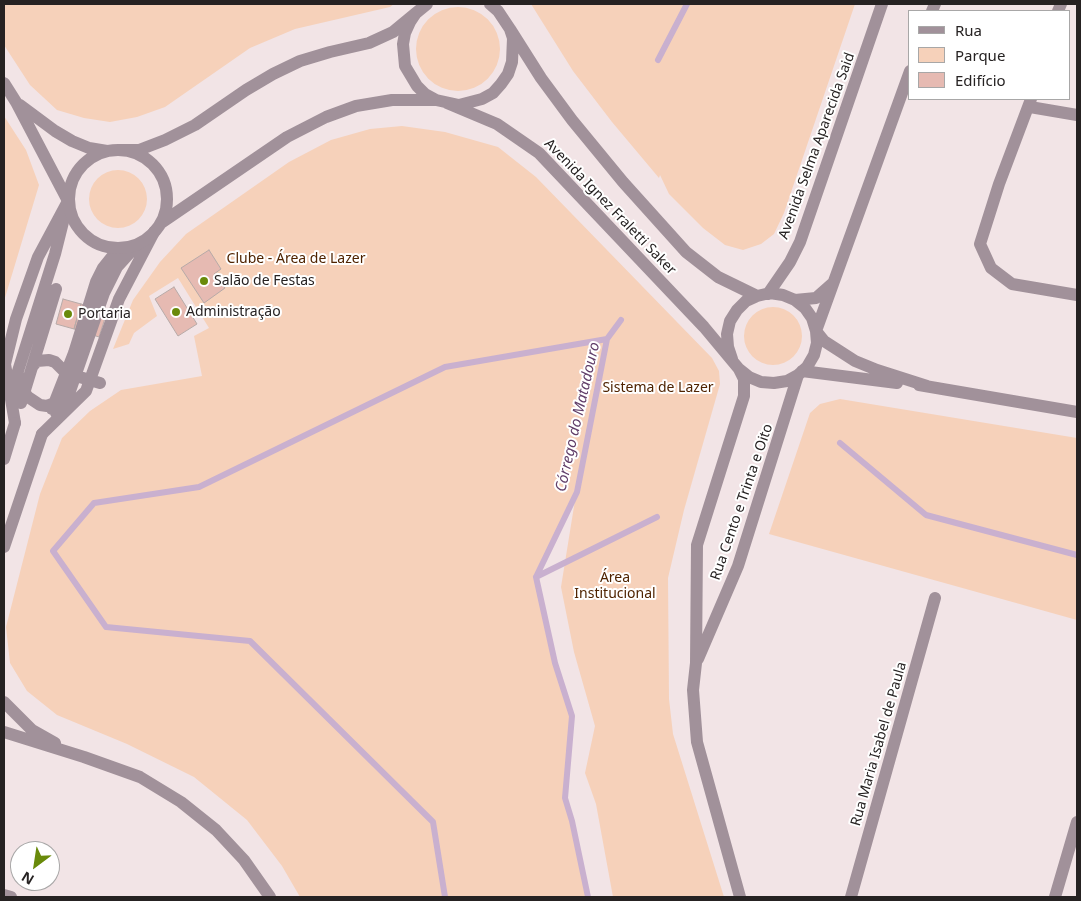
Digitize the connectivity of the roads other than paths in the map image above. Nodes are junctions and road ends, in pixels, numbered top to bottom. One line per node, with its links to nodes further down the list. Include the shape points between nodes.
1 (427, 4): 4 (street, Avenida Ignez Fraletti Saker)
2 (490, 4): 5 (street, Avenida Ignez Fraletti Saker)
3 (882, 4): 19 (street, Avenida Selma Aparecida Said, via 800,242 790,262)
4 (416, 13): 8 (street, Avenida Ignez Fraletti Saker, via 405,33 406,66 417,86); 12 (street, Avenida Ignez Fraletti Saker, via 393,32 369,43 300,61 273,74 195,125 165,140 139,150)
5 (510, 29): 8 (street, Avenida Ignez Fraletti Saker, via 512,62 502,84 482,99 459,105); 19 (street, Avenida Ignez Fraletti Saker, via 572,120 686,252 718,277)
6 (908, 77): 17 (street)
7 (4, 82): 9 (street)
8 (441, 101): 14 (street, Avenida Ignez Fraletti Saker, via 392,100 356,106 326,117 287,137); 23 (street, Avenida Ignez Fraletti Saker, via 497,124 539,153)
9 (16, 102): 12 (street, via 72,141 89,148); 13 (street)
10 (1031, 103): 11 (street); 20 (street, via 999,184 980,244 991,268 1012,284)
11 (1077, 115)
12 (113, 150): 13 (street, Avenida Ignez Fraletti Saker, via 90,158 82,165 71,183); 14 (street, Avenida Ignez Fraletti Saker, via 137,154 162,177 167,200)
13 (68, 201): 16 (street, Avenida Ignez Fraletti Saker, via 78,229 105,247); 32 (street, Avenida Ignez Fraletti Saker, via 38,257 16,319 5,364)
14 (157, 228): 15 (street, Avenida Ignez Fraletti Saker); 27 (street, Avenida Ignez Fraletti Saker, via 119,299)
15 (137, 245): 16 (street, Avenida Ignez Fraletti Saker); 26 (street, Avenida Ignez Fraletti Saker, via 116,267)
16 (119, 248): 26 (street, Avenida Ignez Fraletti Saker, via 96,282)
17 (835, 282): 21 (street, via 816,298); 22 (street)
18 (56, 289): 24 (street, Avenida Ignez Fraletti Saker)
19 (763, 295): 21 (street, via 783,294); 23 (street, via 746,301 730,321 728,347)
20 (1077, 295)
21 (795, 300): 22 (street, via 812,318)
22 (816, 330): 25 (street, via 814,356); 28 (street, via 824,341 855,361)
23 (736, 364): 25 (street, via 755,379 774,383); 37 (street, via 744,379 744,396 697,545)
24 (32, 367): 26 (street, via 38,361 49,360); 29 (street, Avenida Ignez Fraletti Saker)
25 (800, 373): 28 (street); 37 (street, Rua Cento e Trinta e Oito, via 738,566)
26 (71, 375): 27 (street); 30 (street, Avenida Ignez Fraletti Saker); 33 (street, Avenida Ignez Fraletti Saker, via 70,391)
27 (88, 386): 33 (street, Avenida Ignez Fraletti Saker)
28 (927, 386): 31 (street)
29 (24, 392): 30 (street, via 40,405); 32 (street, Avenida Ignez Fraletti Saker)
30 (54, 403): 33 (street, Avenida Ignez Fraletti Saker)
31 (1077, 412)
32 (14, 422): 34 (street, Avenida Ignez Fraletti Saker)
33 (42, 434): 35 (street, Avenida Ignez Fraletti Saker)
34 (4, 459)
35 (4, 547)
36 (935, 598): 46 (street, Rua Maria Isabel de Paula)
37 (696, 663): 45 (street, via 693,690 697,742)
38 (4, 702): 40 (street, via 32,730)
39 (4, 732): 40 (street)
40 (84, 757): 44 (street, via 140,777 181,802 216,830 244,860)
41 (1077, 822): 47 (street)
42 (4, 894): 43 (street)
43 (11, 897)
44 (270, 897)
45 (740, 897)
46 (851, 897)
47 (1055, 897)

